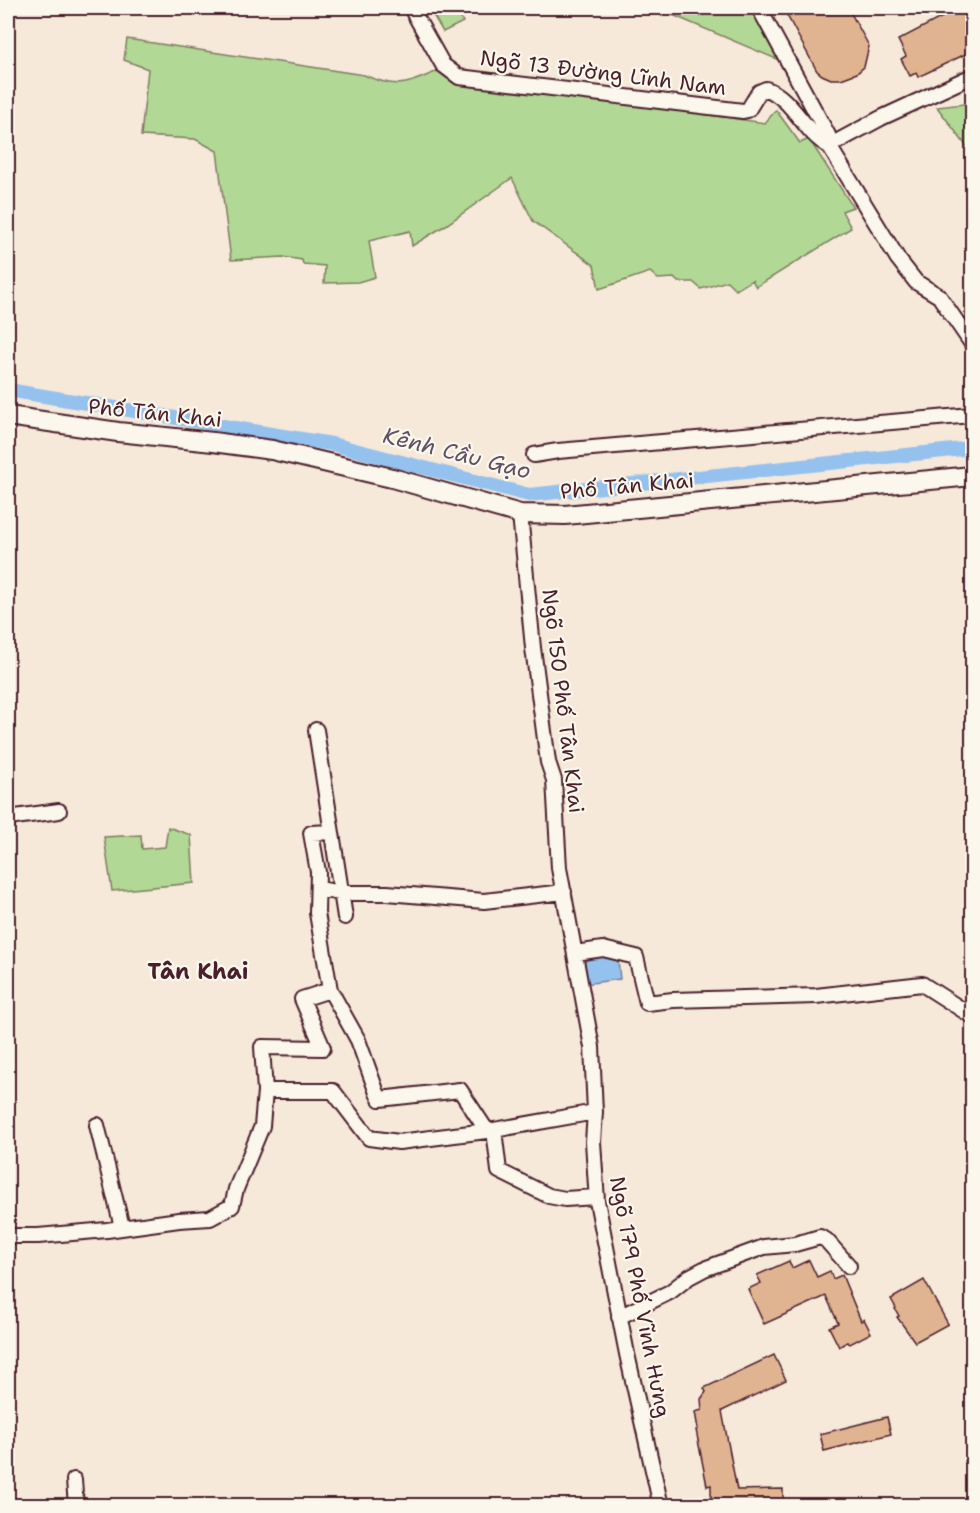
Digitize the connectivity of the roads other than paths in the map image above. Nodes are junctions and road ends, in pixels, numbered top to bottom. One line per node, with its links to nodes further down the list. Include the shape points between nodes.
1 (411, 8): 4 (street, Ngõ 13 Đường Lĩnh Nam, via 443,65 459,77 743,111 766,89 786,103 818,140)
2 (759, 8): 4 (street, via 828,135)
3 (972, 76): 4 (street)
4 (829, 146): 5 (street, via 903,266 916,282 939,296)
5 (972, 344)
6 (972, 415): 8 (street, Phố Tân Khai)
7 (8, 416): 10 (street, Phố Tân Khai, via 272,450)
8 (534, 455)
9 (972, 476): 10 (street, Phố Tân Khai, via 565,515)
10 (520, 514): 16 (street, Ngõ 150 Phố Tân Khai, via 533,648 548,762 554,780)
11 (316, 730): 14 (street)
12 (59, 811): 13 (street)
13 (8, 818)
14 (331, 832): 15 (street, via 311,833); 17 (street)
15 (319, 889): 17 (street); 20 (street, via 317,913)
16 (564, 892): 17 (street, via 484,901); 19 (street, Ngõ 179 Phố Vĩnh Hưng)
17 (340, 893): 18 (street)
18 (345, 917)
19 (574, 953): 21 (street, via 603,949 636,957 647,1003 816,996 922,984); 23 (street, Ngõ 179 Phố Vĩnh Hưng, via 592,1047)
20 (330, 990): 22 (street, via 302,999 323,1048 262,1047); 25 (street, via 358,1040 380,1099 460,1090)
21 (972, 1016)
22 (265, 1091): 25 (street, via 333,1091 369,1137 399,1142); 27 (street, via 262,1126 232,1206 210,1218)
23 (595, 1112): 25 (street); 26 (street, Ngõ 179 Phố Vĩnh Hưng)
24 (97, 1125): 27 (street)
25 (491, 1131): 26 (street, via 499,1171 549,1196)
26 (596, 1197): 30 (street, Ngõ 179 Phố Vĩnh Hưng)
27 (122, 1227): 28 (street)
28 (8, 1236)
29 (849, 1266): 30 (street, via 820,1237 764,1247 704,1269 670,1292)
30 (619, 1317): 33 (street, Ngõ 179 Phố Vĩnh Hưng)
31 (74, 1480): 32 (street)
32 (76, 1506)
33 (661, 1506)

